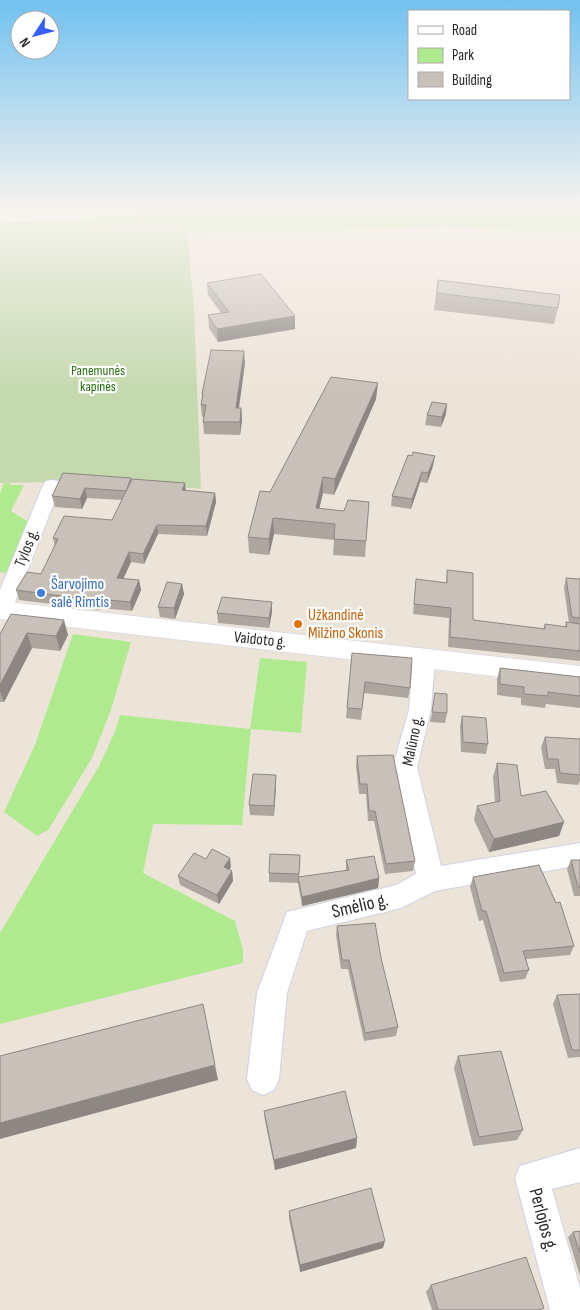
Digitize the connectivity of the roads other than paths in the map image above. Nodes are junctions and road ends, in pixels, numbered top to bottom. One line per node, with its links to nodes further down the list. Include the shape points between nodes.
1 (52, 485): 2 (street, Tylos g.)
2 (1, 610): 3 (main road, Vaidoto g.)
3 (424, 659): 4 (main road, Vaidoto g.); 6 (street, Malūno g., via 420,709 405,768)
4 (580, 676)
5 (580, 854): 6 (street, Smėlio g.)
6 (431, 880): 7 (street, Smėlio g., via 401,896 297,921 272,993)
7 (263, 1079)
8 (580, 1165): 9 (street, Perlojos g., via 532,1178)
9 (568, 1310)

